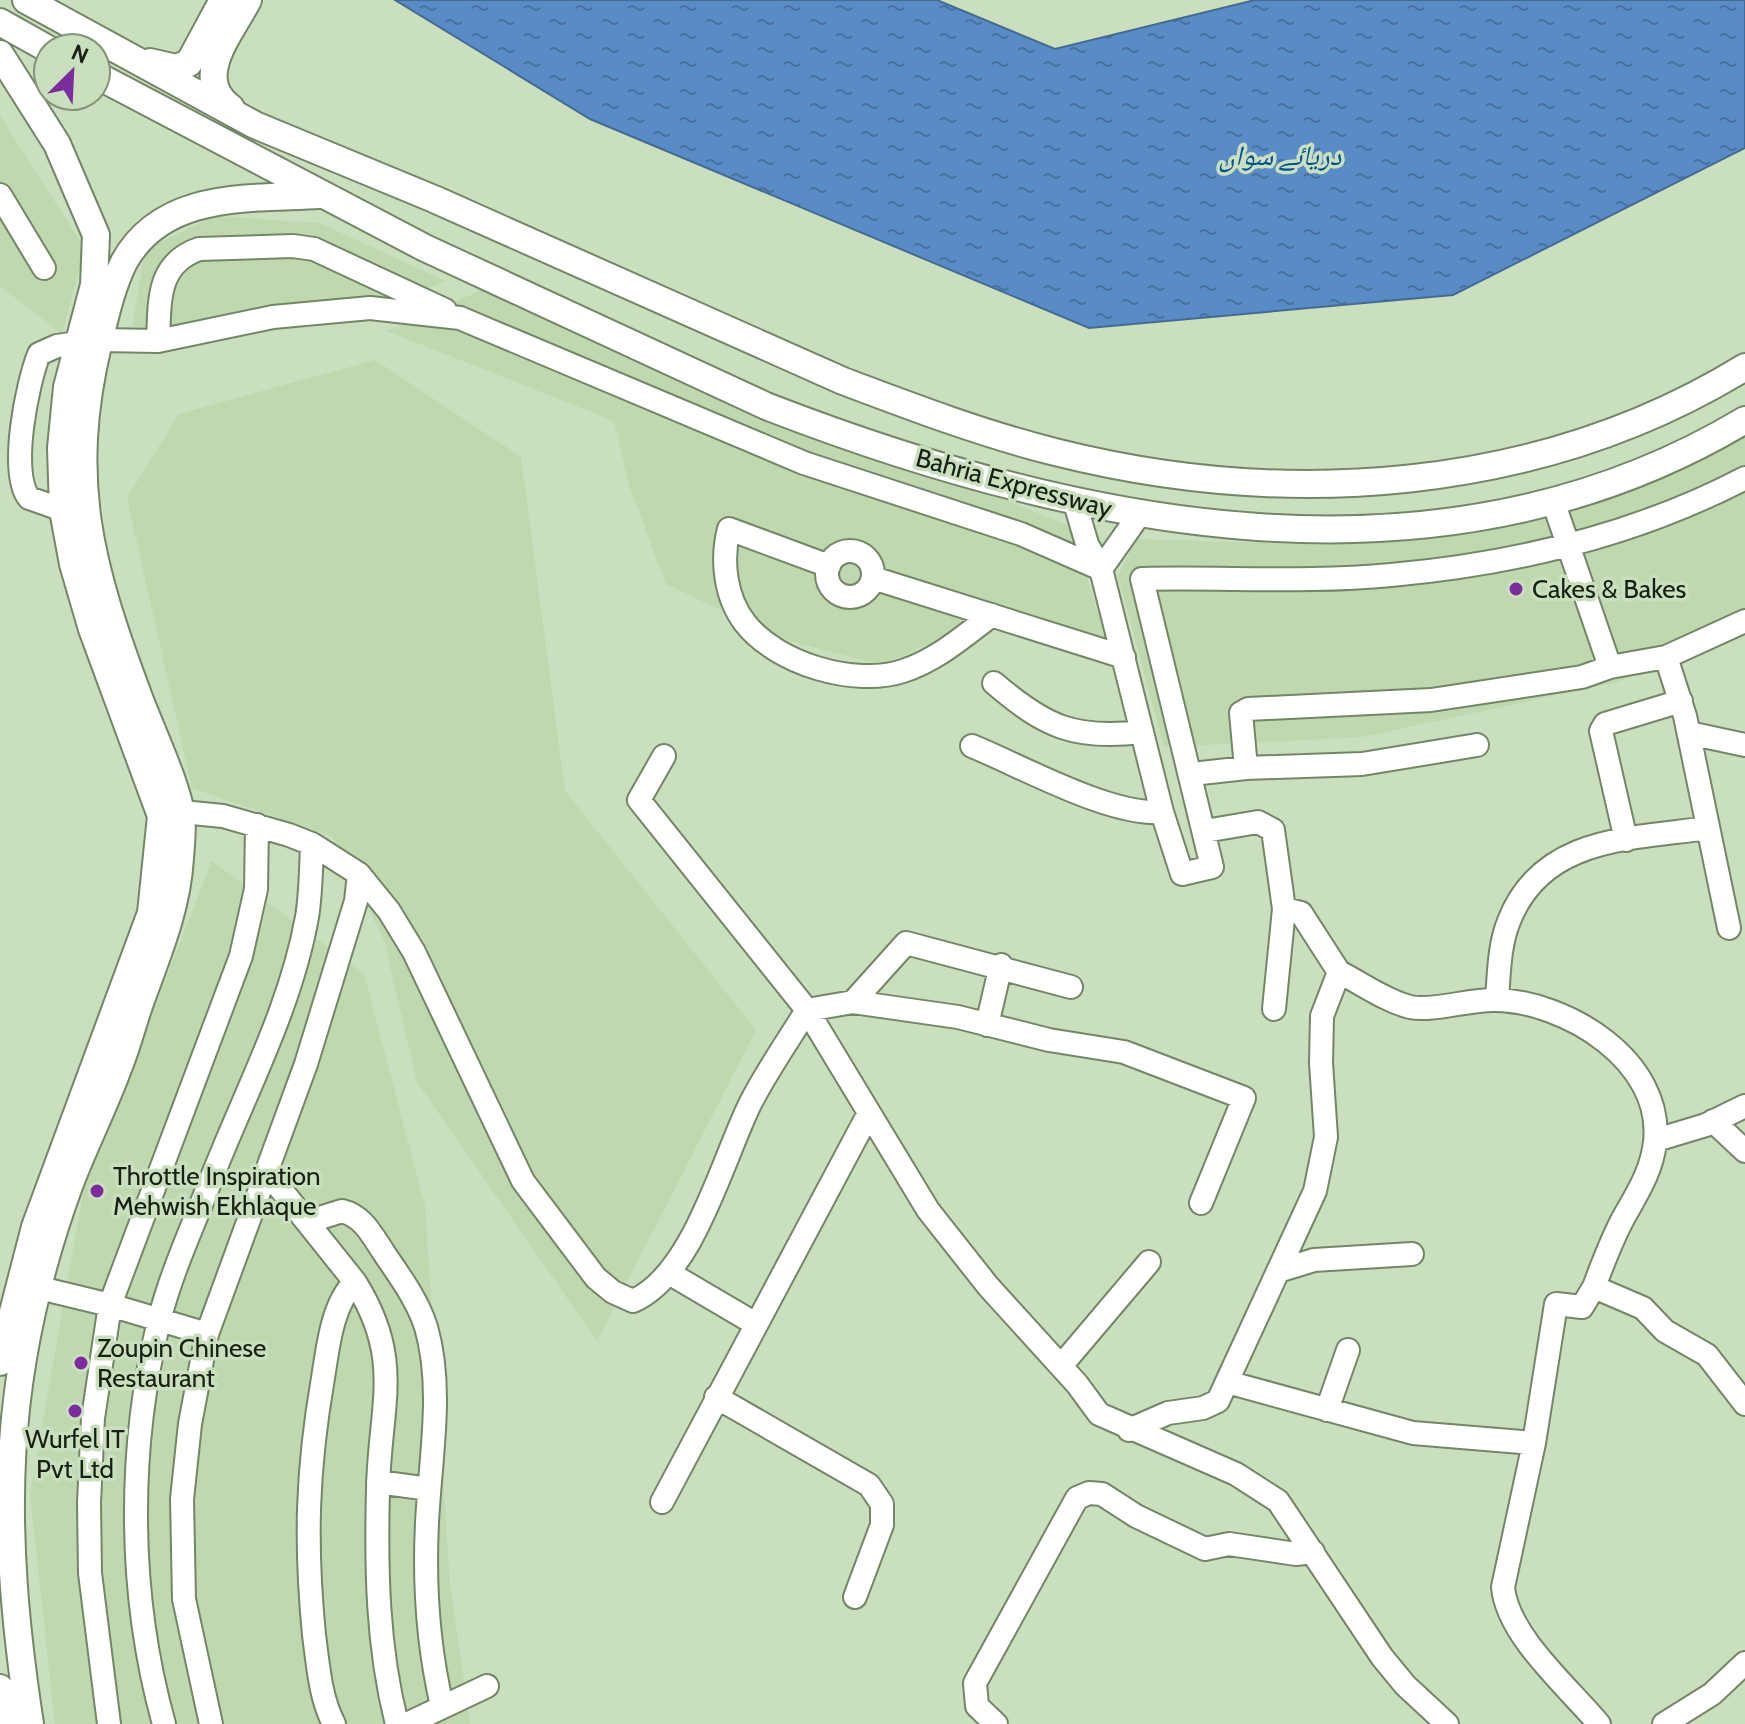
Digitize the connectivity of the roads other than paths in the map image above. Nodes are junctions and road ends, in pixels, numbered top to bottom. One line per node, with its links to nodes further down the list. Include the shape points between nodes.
1 (26, 0): 5 (main road)
2 (223, 0): 10 (main road)
3 (248, 0): 10 (main road)
4 (0, 22): 6 (main road)
5 (82, 32)
6 (32, 40)
7 (112, 48): 10 (main road, via 159,66)
8 (112, 49): 12 (main road)
9 (0, 54): 18 (main road, via 57,144 96,235)
10 (202, 64): 12 (main road, via 220,99)
11 (112, 84): 14 (main road, Bahria Expressway)
12 (255, 125): 19 (main road, Bahria Expressway, via 912,407 1054,452 1197,478 1318,483 1444,477 1541,456 1629,425 1698,396)
13 (0, 195): 15 (street)
14 (319, 195): 18 (main road, via 187,207 145,234 125,261); 23 (main road, Bahria Expressway, via 766,406 986,480)
15 (44, 268)
16 (460, 318): 17 (street, via 370,308 273,317); 17 (street, via 314,249 199,249 171,265 165,277); 28 (street, via 804,463 1021,534)
17 (158, 341): 18 (street)
18 (88, 342): 24 (main road, via 61,448); 24 (street, via 39,354 23,425 22,488 36,503); 47 (main road, via 83,507 93,559 111,623)
19 (1745, 367)
20 (1745, 420): 22 (main road, Bahria Expressway, via 1663,462)
21 (1745, 478): 26 (street, via 1696,504)
22 (1553, 501): 25 (main road, Bahria Expressway, via 1393,528 1322,531); 26 (street)
23 (1075, 503): 25 (main road, Bahria Expressway); 28 (street)
24 (63, 510): 78 (main road, via 92,629 161,816 151,913 35,1227)
25 (1139, 515): 28 (street)
26 (1570, 545): 31 (street, via 1390,575 1142,579); 36 (street)
27 (829, 566): 29 (street, via 835,556 859,552 868,559); 29 (street, via 827,578 842,596 865,592); 30 (street, via 729,529 724,573 744,622 766,643 826,670 869,677 902,671 928,660)
28 (1101, 569): 33 (street)
29 (873, 578): 30 (street)
30 (992, 615): 34 (street)
31 (1149, 620): 33 (street); 46 (street)
32 (1745, 621): 35 (street)
33 (1117, 628): 34 (street)
34 (1124, 657): 39 (street)
35 (1666, 657): 36 (street); 38 (street)
36 (1610, 667): 45 (street, via 1582,677 1431,700 1248,709 1241,713)
37 (994, 683): 39 (street, via 1030,711 1075,733 1100,737)
38 (1681, 701): 40 (street); 52 (street, via 1605,724 1601,731)
39 (1142, 732): 48 (street)
40 (1689, 733): 42 (street); 50 (street)
41 (1477, 745): 45 (street, via 1362,764)
42 (1745, 745)
43 (972, 746): 48 (street, via 1103,801 1141,814)
44 (664, 756): 63 (street, via 639,800)
45 (1246, 768): 46 (street)
46 (1192, 774): 51 (street)
47 (182, 812): 49 (street); 78 (main road, via 171,918 120,1064)
48 (1162, 812): 51 (street, via 1182,874 1212,867)
49 (257, 825): 53 (street); 80 (street, via 256,889 241,956)
50 (1708, 828): 52 (street); 56 (street)
51 (1205, 831): 55 (street, via 1258,822 1273,830)
52 (1626, 840): 60 (street, via 1588,845 1553,863 1527,889 1509,920)
53 (312, 844): 54 (street); 81 (street, via 307,916 288,990 206,1190)
54 (359, 874): 70 (street, via 356,901 315,1034); 76 (street, via 414,952 523,1181 596,1278 633,1301 652,1292)
55 (1284, 909): 58 (street, via 1301,913); 62 (street)
56 (1729, 928)
57 (1001, 965): 59 (street); 61 (street, via 906,943); 64 (street)
58 (1339, 972): 60 (street, via 1412,1007); 75 (street, via 1322,1016 1326,1137 1318,1177)
59 (1071, 987)
60 (1497, 1000): 68 (street, via 1551,1011 1607,1042 1644,1086)
61 (853, 1002): 63 (street); 64 (street)
62 (1274, 1009)
63 (807, 1010): 66 (street); 76 (street, via 751,1102)
64 (987, 1025): 71 (street, via 1124,1052 1244,1098)
65 (1745, 1106): 67 (street)
66 (869, 1113): 82 (street); 86 (street, via 928,1210)
67 (1713, 1121): 68 (street); 69 (street)
68 (1656, 1140): 79 (street, via 1643,1186)
69 (1745, 1151)
70 (267, 1172): 72 (street); 83 (street)
71 (1201, 1203)
72 (307, 1222): 77 (street); 94 (street, via 334,1212 357,1217 417,1303 434,1378)
73 (1412, 1254): 75 (street, via 1314,1260)
74 (1149, 1262): 86 (street)
75 (1278, 1271): 87 (street)
76 (669, 1273): 82 (street)
77 (355, 1282): 93 (street, via 377,1320 388,1375); 108 (street, via 343,1294 327,1354 307,1480 306,1534 317,1656 326,1710)
78 (28, 1285): 80 (street); 85 (main road); 97 (main road, via 13,1381)
79 (1594, 1287): 89 (street, via 1643,1308 1665,1331 1707,1355); 92 (street, via 1582,1307 1556,1304)
80 (110, 1305): 81 (street); 105 (street, via 93,1418 89,1503 90,1573)
81 (160, 1320): 83 (street); 106 (street, via 142,1418 136,1510 146,1642)
82 (754, 1323): 88 (street)
83 (207, 1334): 107 (street, via 182,1499 184,1599)
84 (1348, 1350): 90 (street)
85 (0, 1362)
86 (1061, 1366): 91 (street, via 1099,1414)
87 (1227, 1382): 90 (street); 91 (street, via 1218,1401 1168,1413)
88 (716, 1397): 95 (street); 98 (street, via 869,1485 882,1504 882,1525)
89 (1745, 1404)
90 (1327, 1410): 92 (street, via 1413,1433)
91 (1129, 1430): 96 (street, via 1236,1474 1269,1494)
92 (1534, 1443): 113 (street, via 1504,1602 1517,1628)
93 (378, 1482): 94 (street); 109 (street, via 379,1622)
94 (429, 1489): 102 (street, via 430,1633)
95 (662, 1502)
96 (1313, 1552): 111 (street, via 1238,1544 1205,1549 1102,1494 1077,1498 975,1683 977,1706); 112 (street, via 1382,1657)
97 (3, 1564): 104 (main road)
98 (855, 1597)
99 (1745, 1663): 114 (street, via 1712,1694)
100 (487, 1686): 102 (street)
101 (0, 1688): 103 (main road)
102 (442, 1706): 110 (street)
103 (7, 1724)
104 (30, 1724)
105 (109, 1724)
106 (164, 1724)
107 (211, 1724)
108 (334, 1724)
109 (397, 1724)
110 (407, 1724)
111 (996, 1724)
112 (1447, 1724)
113 (1599, 1724)
114 (1664, 1724)

